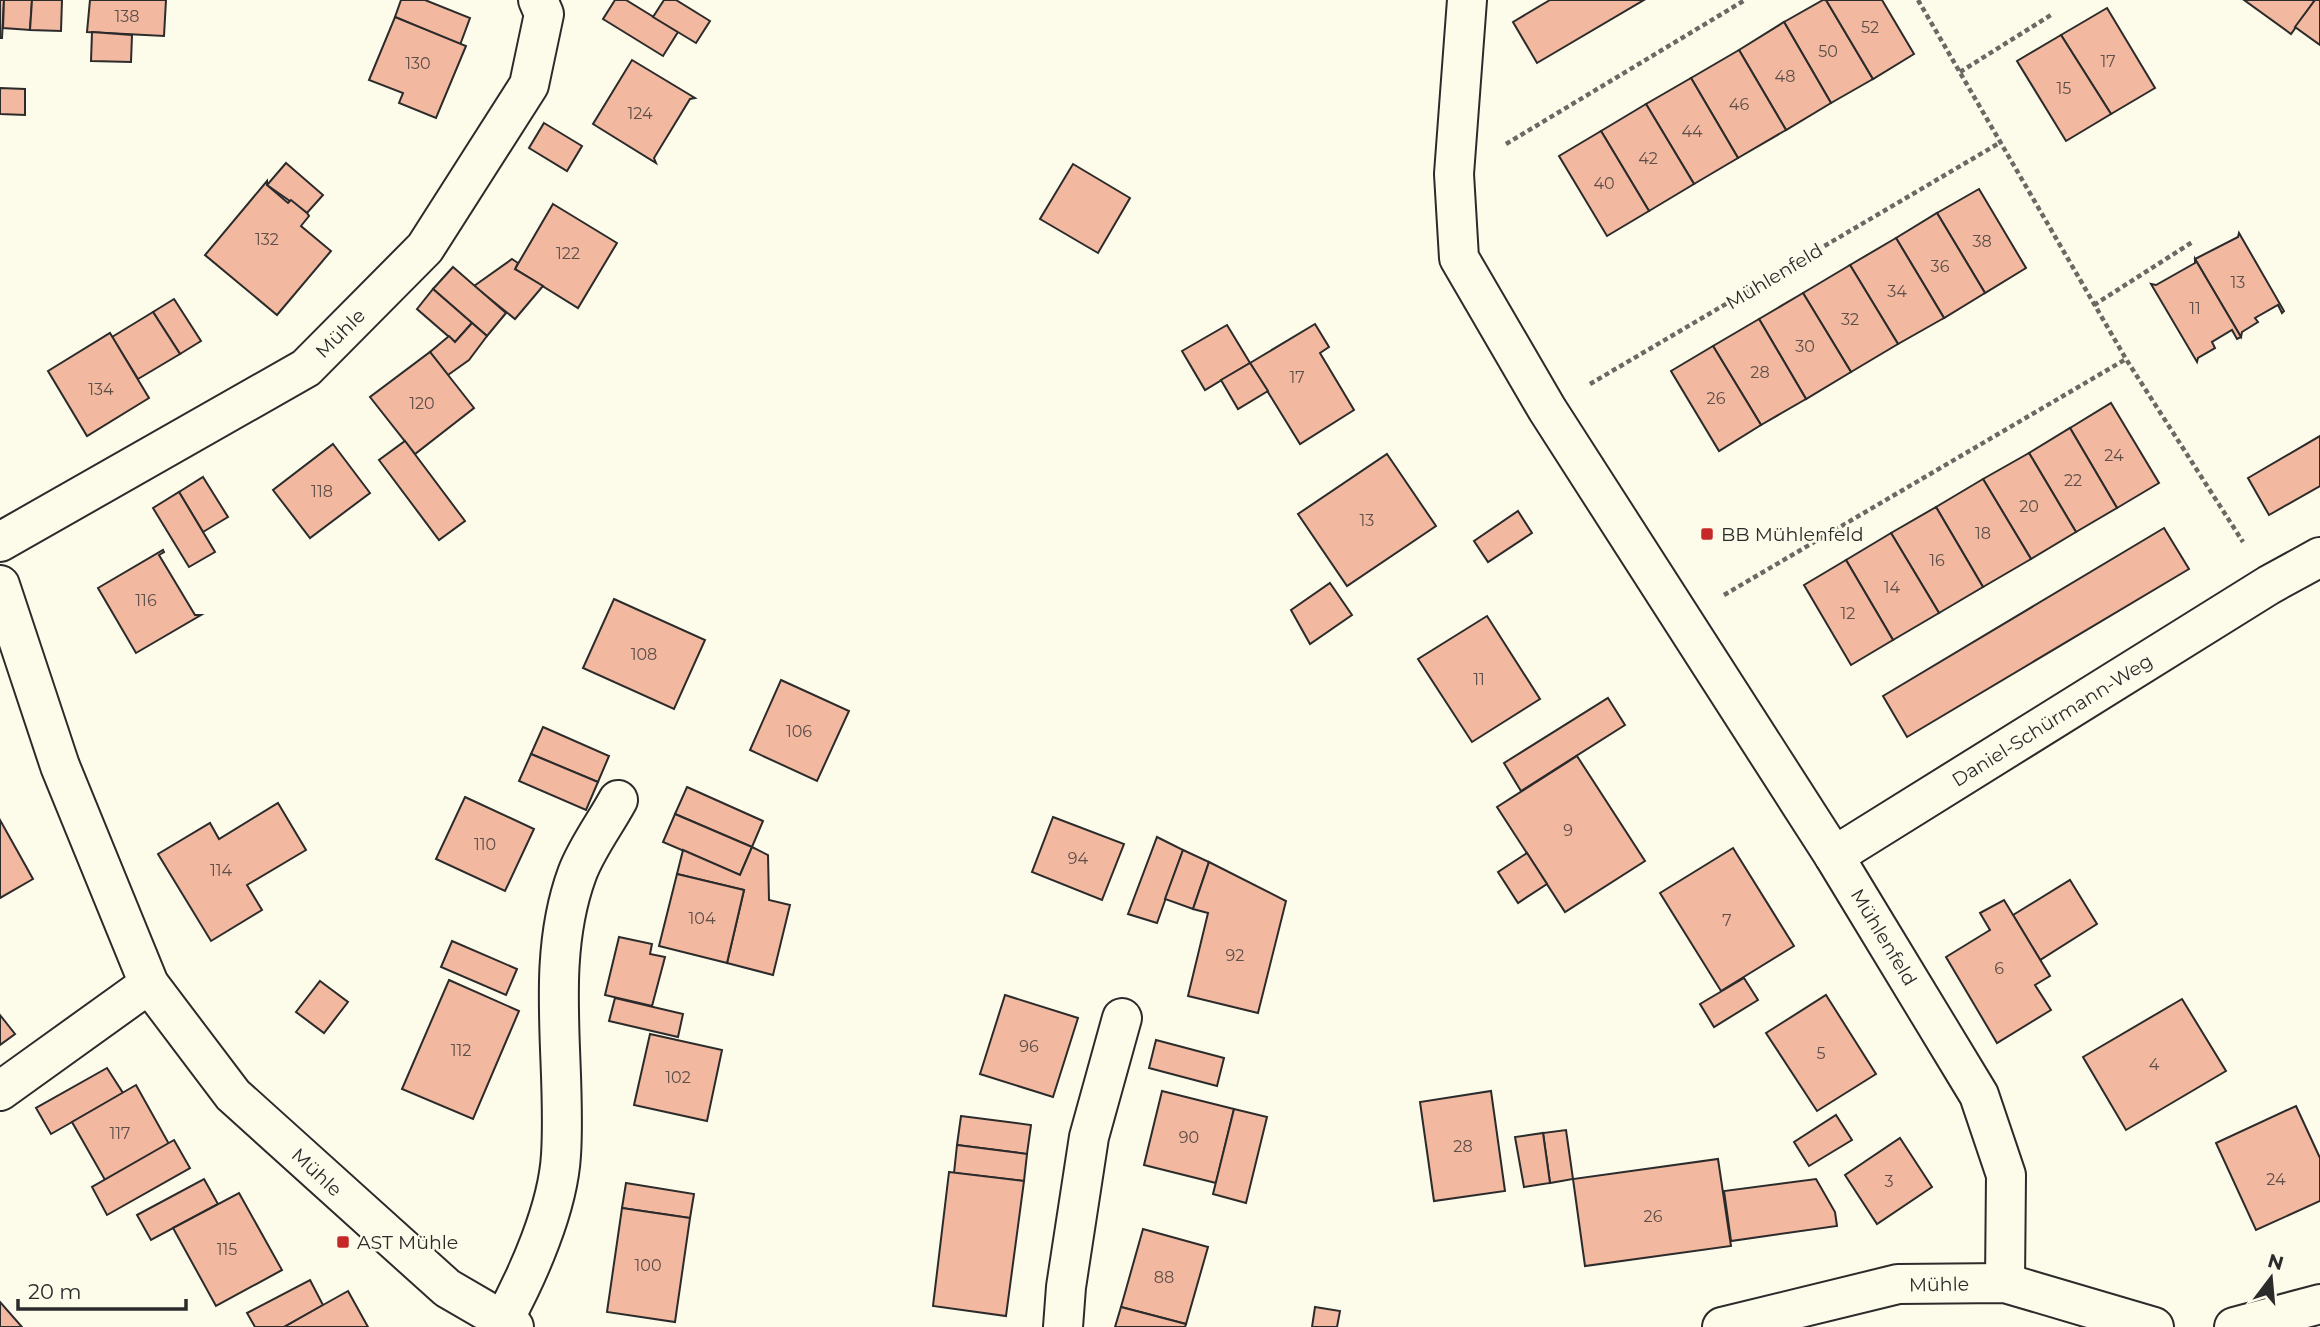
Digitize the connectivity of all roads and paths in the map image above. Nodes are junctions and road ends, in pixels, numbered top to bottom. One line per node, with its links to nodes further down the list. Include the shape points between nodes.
1 (538, 0): 13 (street, Mühle, via 544,14 529,85 425,248 306,368)
2 (1467, 0): 8 (street, Mühlenfeld)
3 (1745, 0): 8 (path)
4 (1918, 0): 6 (path)
5 (2051, 15): 6 (path)
6 (1960, 72): 7 (path)
7 (2001, 142): 10 (path); 12 (path, Mühlenfeld)
8 (1454, 174): 12 (street, Mühlenfeld, via 1460,258)
9 (2194, 241): 10 (path)
10 (2094, 305): 11 (path)
11 (2126, 359): 16 (path); 17 (path)
12 (1547, 409): 17 (street, Mühlenfeld)
13 (0, 542)
14 (2320, 557): 16 (street, Daniel-Schürmann-Weg)
15 (0, 585): 20 (street, Mühle, via 61,766)
16 (2269, 585): 19 (street, Daniel-Schürmann-Weg)
17 (1684, 619): 19 (street, Mühlenfeld)
18 (618, 800): 26 (street, via 577,873 564,925 559,986 561,1159 549,1210)
19 (1834, 856): 23 (street, Mühlenfeld, via 1979,1095 2006,1175)
20 (149, 984): 22 (street); 26 (street, Mühle, via 233,1095 447,1288)
21 (1122, 1018): 27 (street, via 1089,1138)
22 (0, 1091)
23 (2005, 1283): 25 (street, Mühle, via 1898,1284); 29 (street, Mühle)
24 (2320, 1304): 30 (street)
25 (1801, 1318): 28 (street, Mühle)
26 (509, 1324)
27 (1063, 1327)
28 (1723, 1327)
29 (2154, 1327)
30 (2234, 1327)

